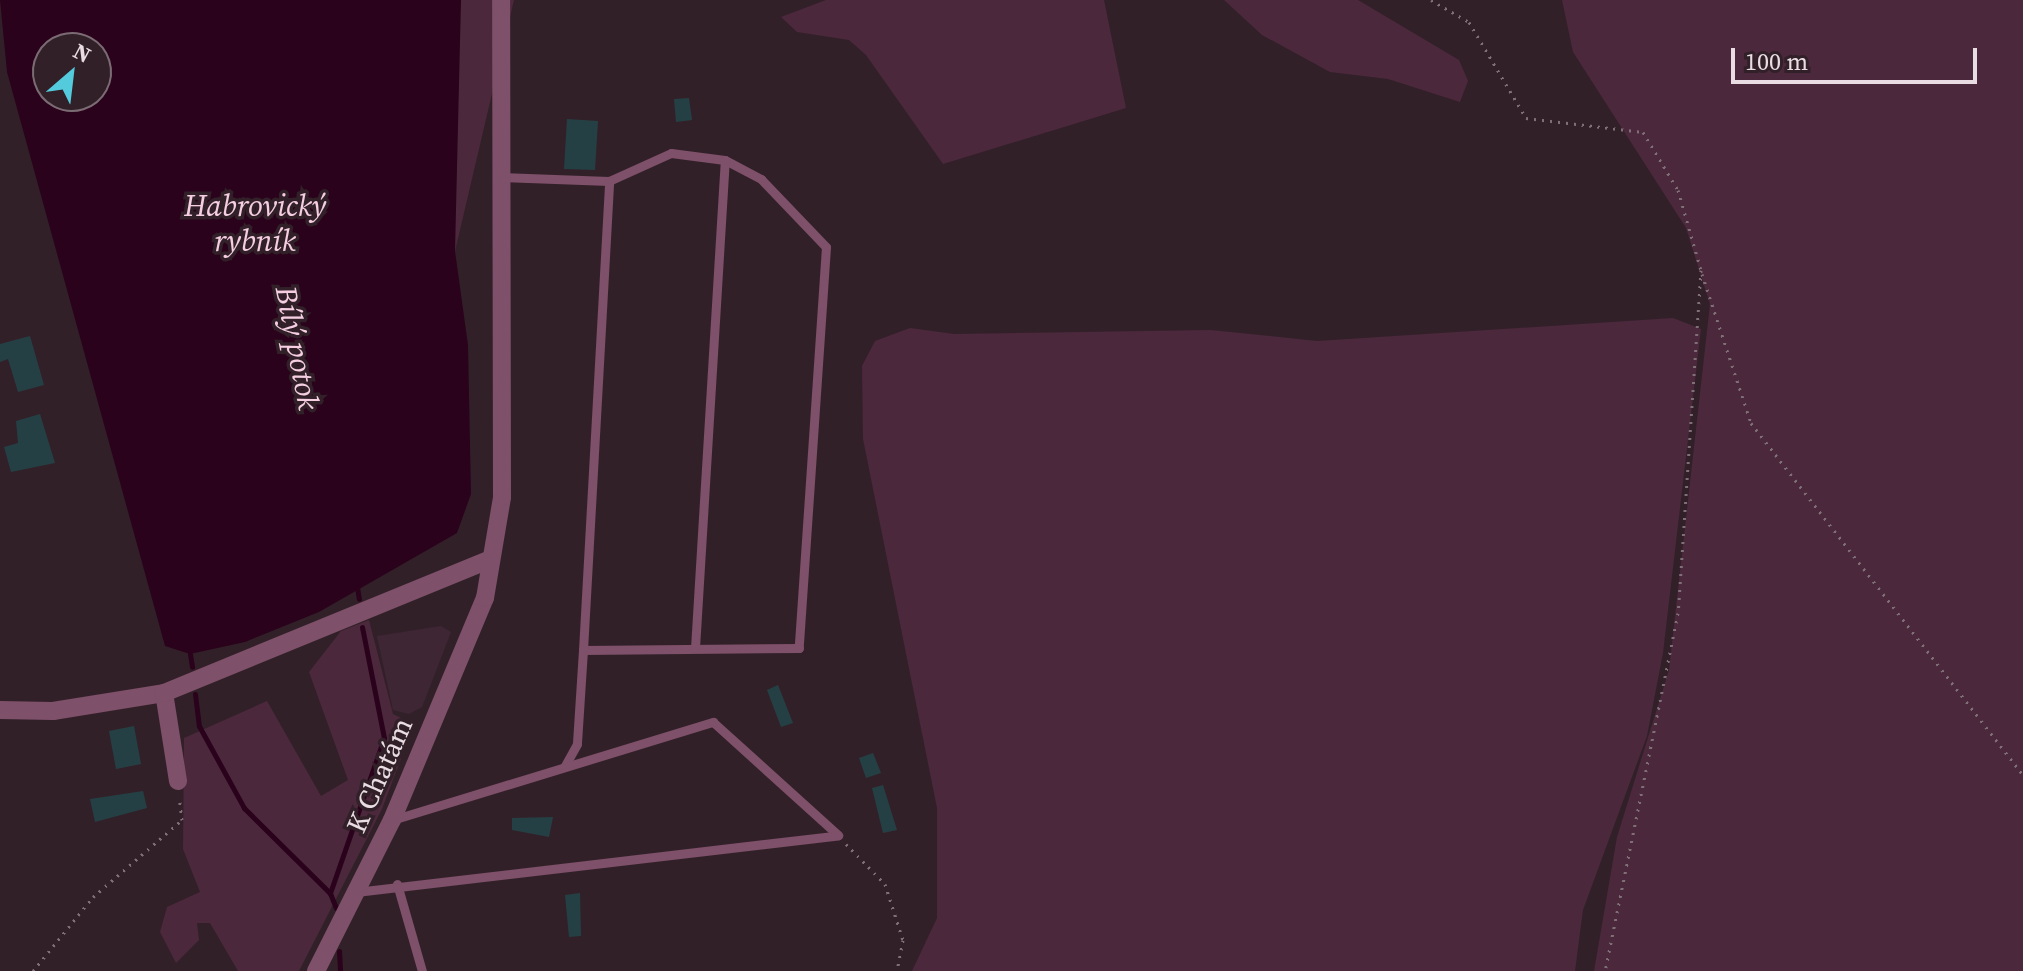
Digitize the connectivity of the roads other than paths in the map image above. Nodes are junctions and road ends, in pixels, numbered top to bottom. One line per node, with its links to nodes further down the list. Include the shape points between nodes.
1 (501, 0): 3 (street, K Chatám)
2 (725, 160): 4 (lane, via 671,153); 6 (lane); 6 (lane, via 761,179 826,247 799,648 748,654)
3 (497, 177): 4 (lane); 5 (street, K Chatám, via 502,497)
4 (609, 181): 7 (lane)
5 (489, 560): 8 (street); 12 (street, K Chatám, via 485,598)
6 (695, 648): 7 (lane)
7 (583, 650): 10 (lane, via 577,744)
8 (164, 693): 9 (street, via 53,711); 11 (street)
9 (0, 710)
10 (564, 767): 12 (lane); 13 (lane, via 713,722 838,835)
11 (178, 781)
12 (392, 820): 14 (street, K Chatám)
13 (397, 884): 14 (lane); 16 (lane, via 418,938)
14 (356, 892): 15 (street, K Chatám)
15 (316, 971)
16 (422, 971)

